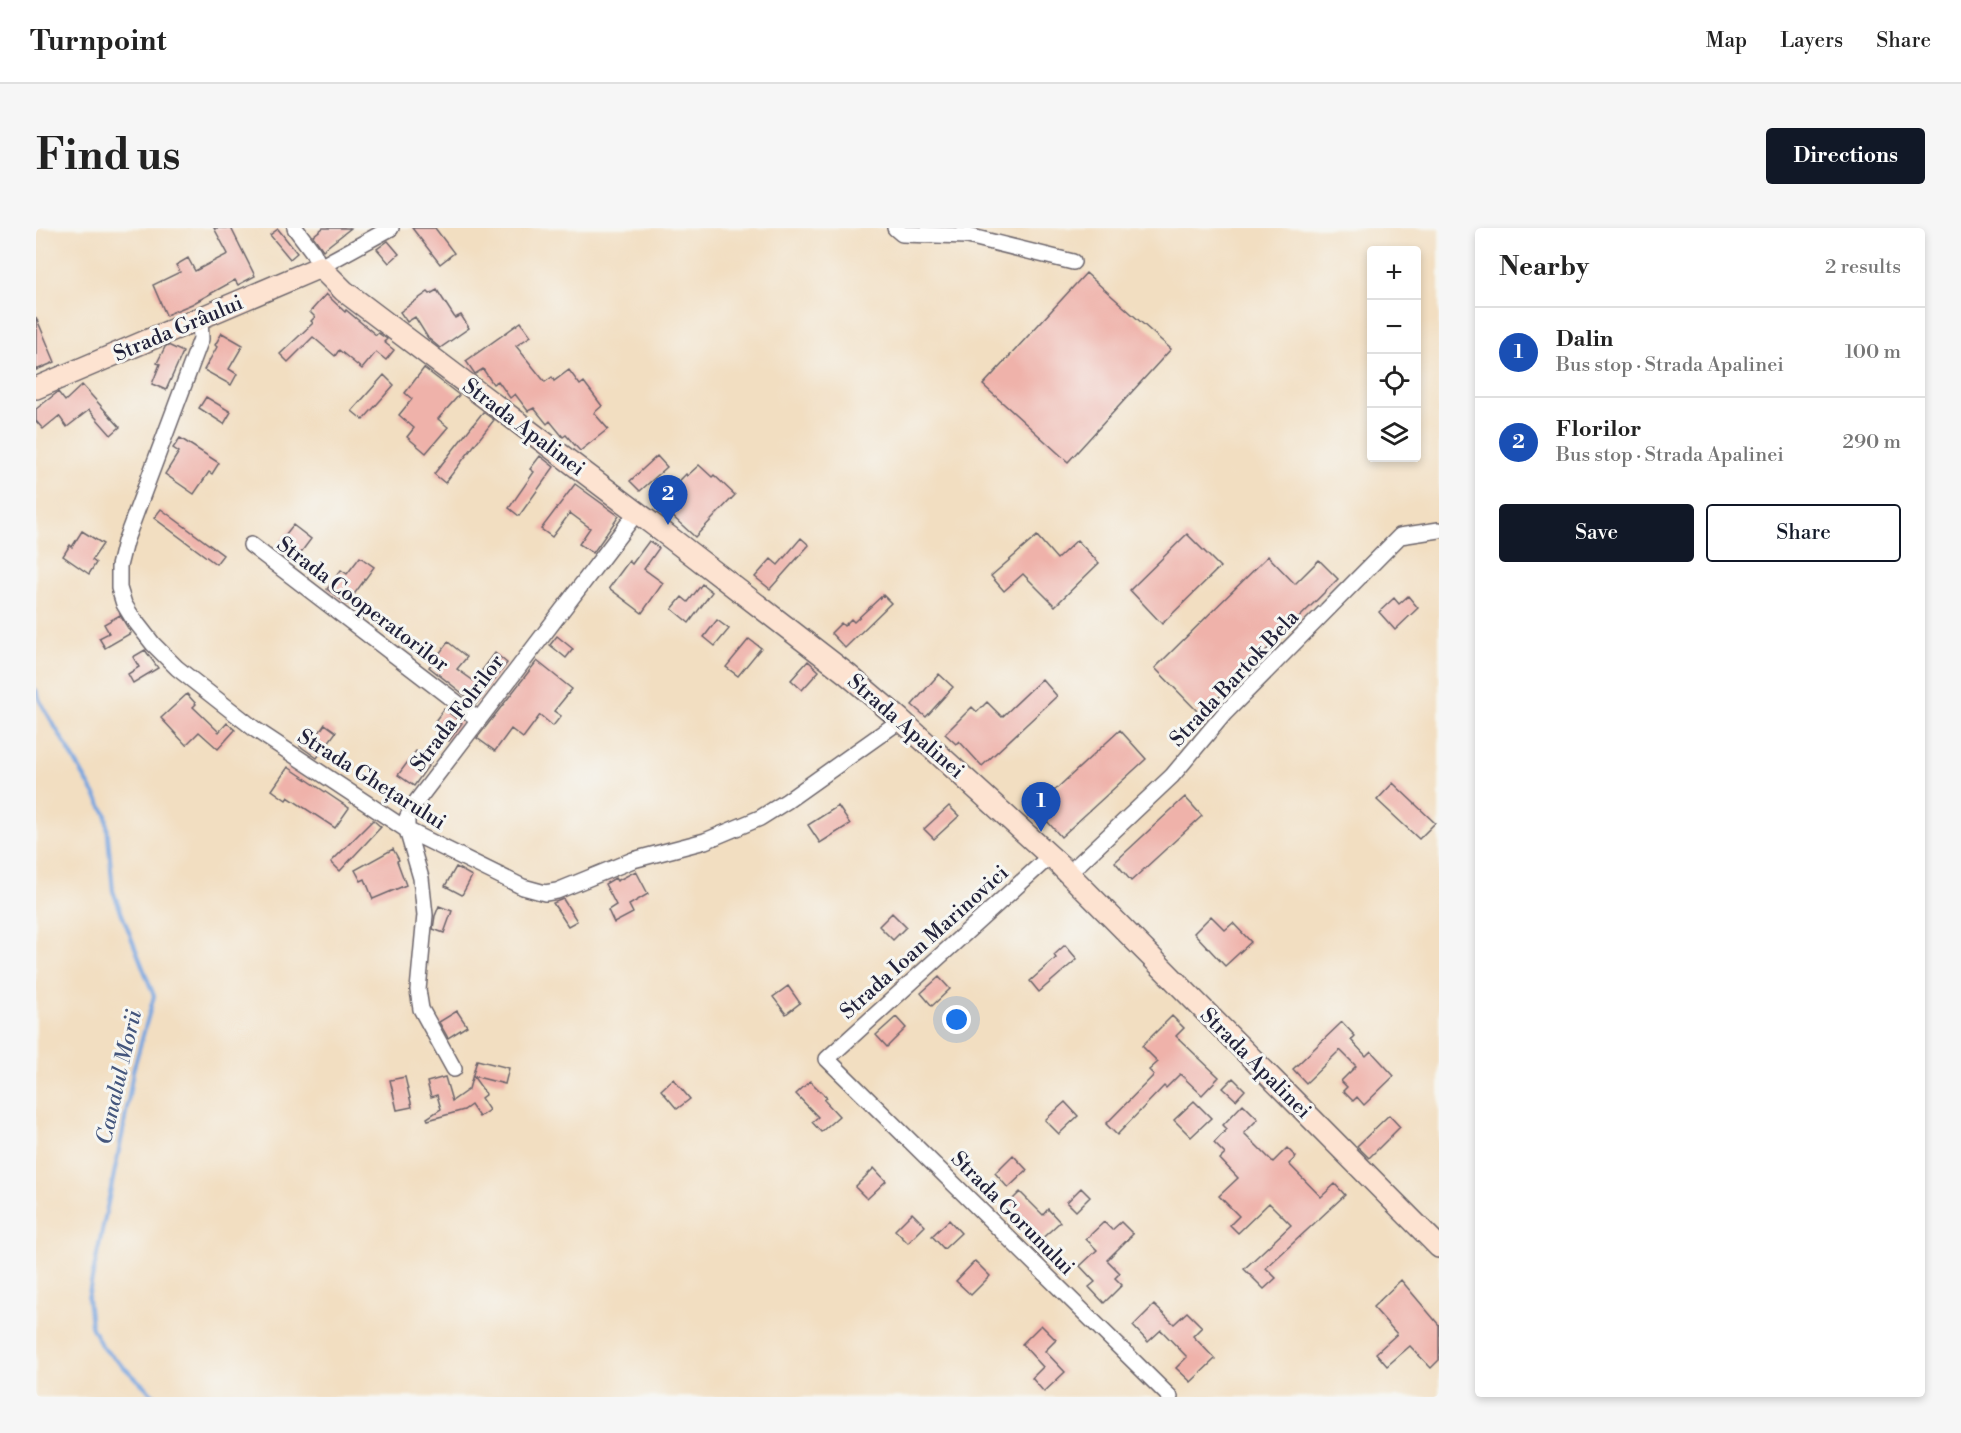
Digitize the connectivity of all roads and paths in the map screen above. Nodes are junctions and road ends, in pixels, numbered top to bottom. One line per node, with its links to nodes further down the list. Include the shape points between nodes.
1 (295, 228): 5 (street)
2 (391, 228): 5 (street)
3 (895, 228): 4 (street, via 902,234 968,236)
4 (1073, 262)
5 (320, 267): 6 (street, Strada Grâului); 8 (street, Strada Apalinei, via 344,291)
6 (200, 318): 7 (street, Strada Grâului); 13 (street, Strada Ghețarului, via 201,339 121,558 119,588 124,604 153,644 177,668 255,730)
7 (36, 388)
8 (637, 512): 11 (street, Strada Folrilor); 12 (street, Strada Apalinei)
9 (1439, 530): 15 (street, Strada Bartok Bela, via 1400,536 1224,714 1172,776)
10 (251, 545): 11 (street, Strada Cooperatorilor)
11 (478, 719): 13 (street, Strada Folrilor, via 413,806)
12 (901, 720): 13 (street, Strada Ghețarului, via 760,818 705,841 633,860 557,891 545,893 523,888); 14 (street, Strada Apalinei)
13 (407, 830): 17 (street, via 424,898 418,990 421,1009)
14 (1050, 856): 15 (street, Strada Apalinei); 16 (street, Strada Ioan Marinovici)
15 (1068, 874): 18 (street, Strada Apalinei)
16 (827, 1059): 19 (street, Strada Gorunului)
17 (454, 1069)
18 (1439, 1247)
19 (1170, 1397)

